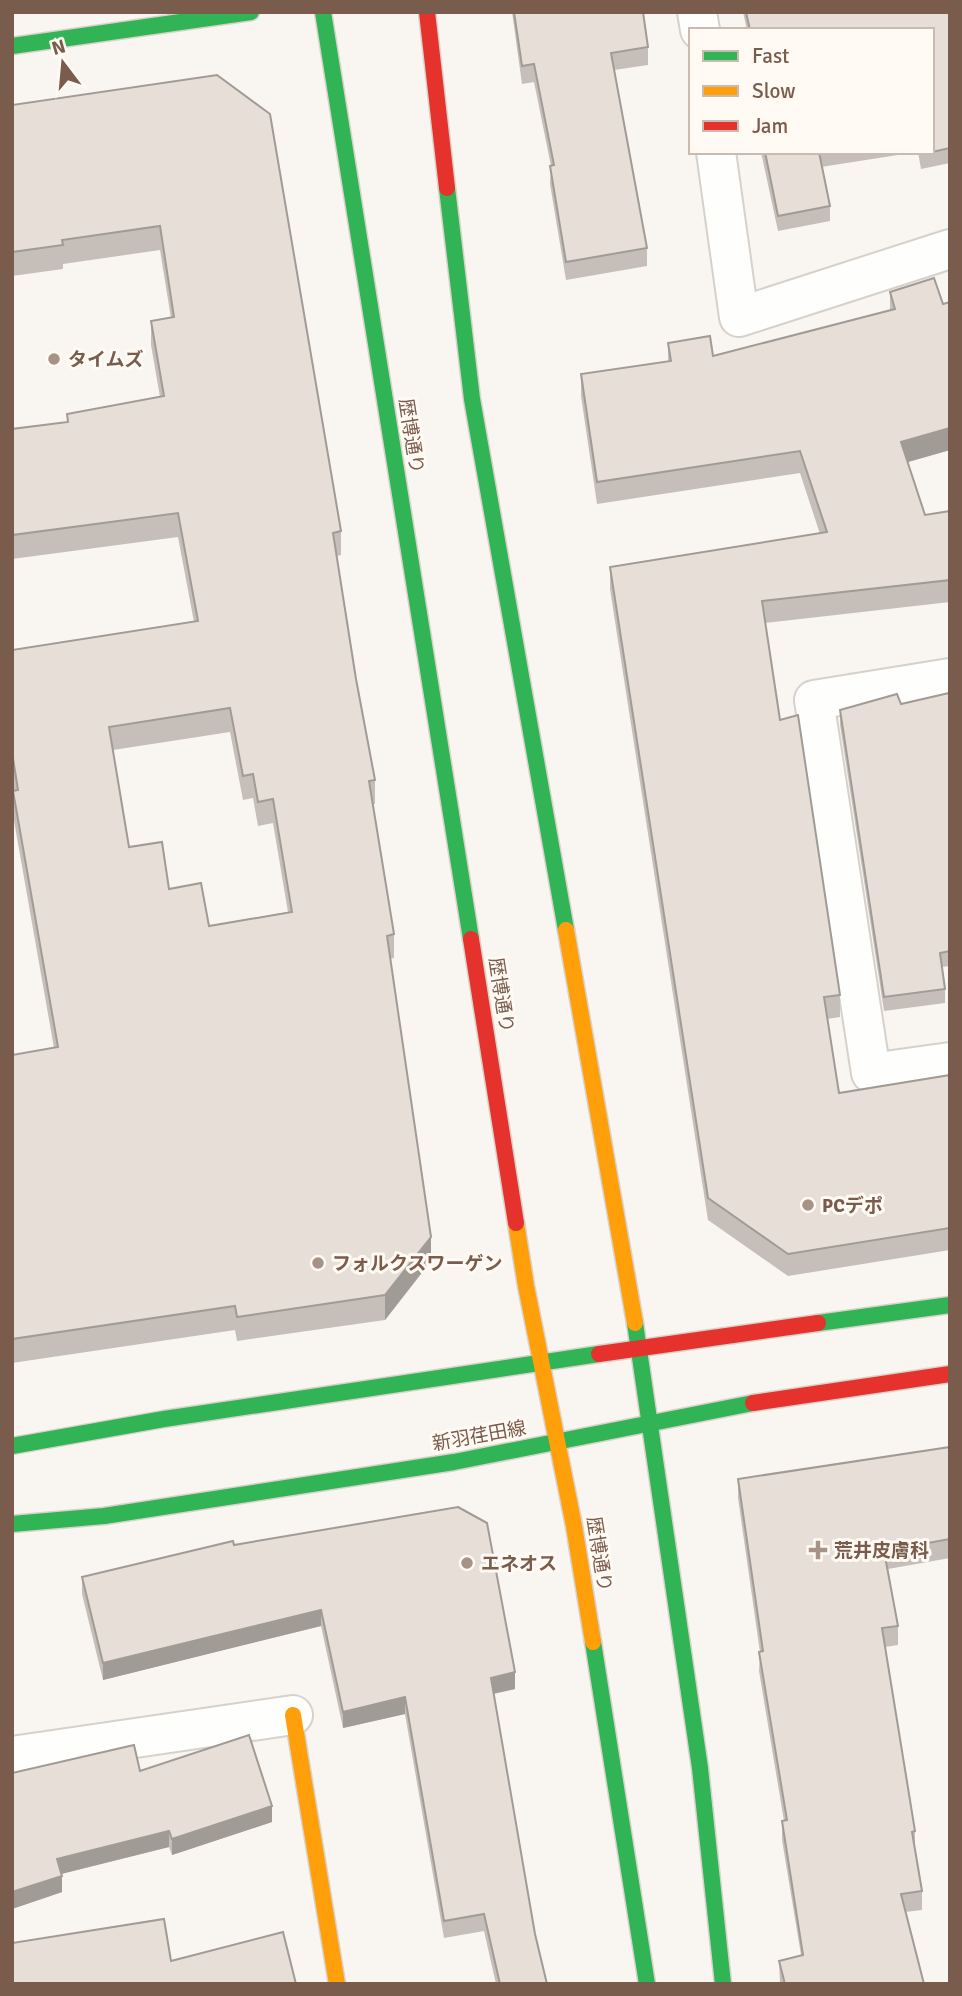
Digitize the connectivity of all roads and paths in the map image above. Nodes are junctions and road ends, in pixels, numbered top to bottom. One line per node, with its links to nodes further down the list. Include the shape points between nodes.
1 (251, 12): 4 (street)
2 (323, 12): 11 (street, 歴博通り)
3 (427, 12): 10 (street, via 472,399)
4 (12, 46)
5 (716, 154): 6 (street, via 739,317)
6 (950, 249)
7 (950, 678): 8 (street, via 814,700 871,1073)
8 (950, 1062)
9 (950, 1305): 10 (street)
10 (638, 1350): 11 (street); 13 (street)
11 (541, 1364): 14 (street, 歴博通り); 15 (street)
12 (950, 1374): 13 (street, 新羽荏田線)
13 (650, 1423): 14 (street, 新羽荏田線); 21 (street, via 700,1768)
14 (557, 1443): 16 (street, 新羽荏田線, via 104,1516); 20 (street, 歴博通り, via 577,1540)
15 (12, 1446)
16 (12, 1524)
17 (293, 1715): 18 (street); 19 (street)
18 (12, 1756)
19 (337, 1984)
20 (647, 1984)
21 (723, 1984)

